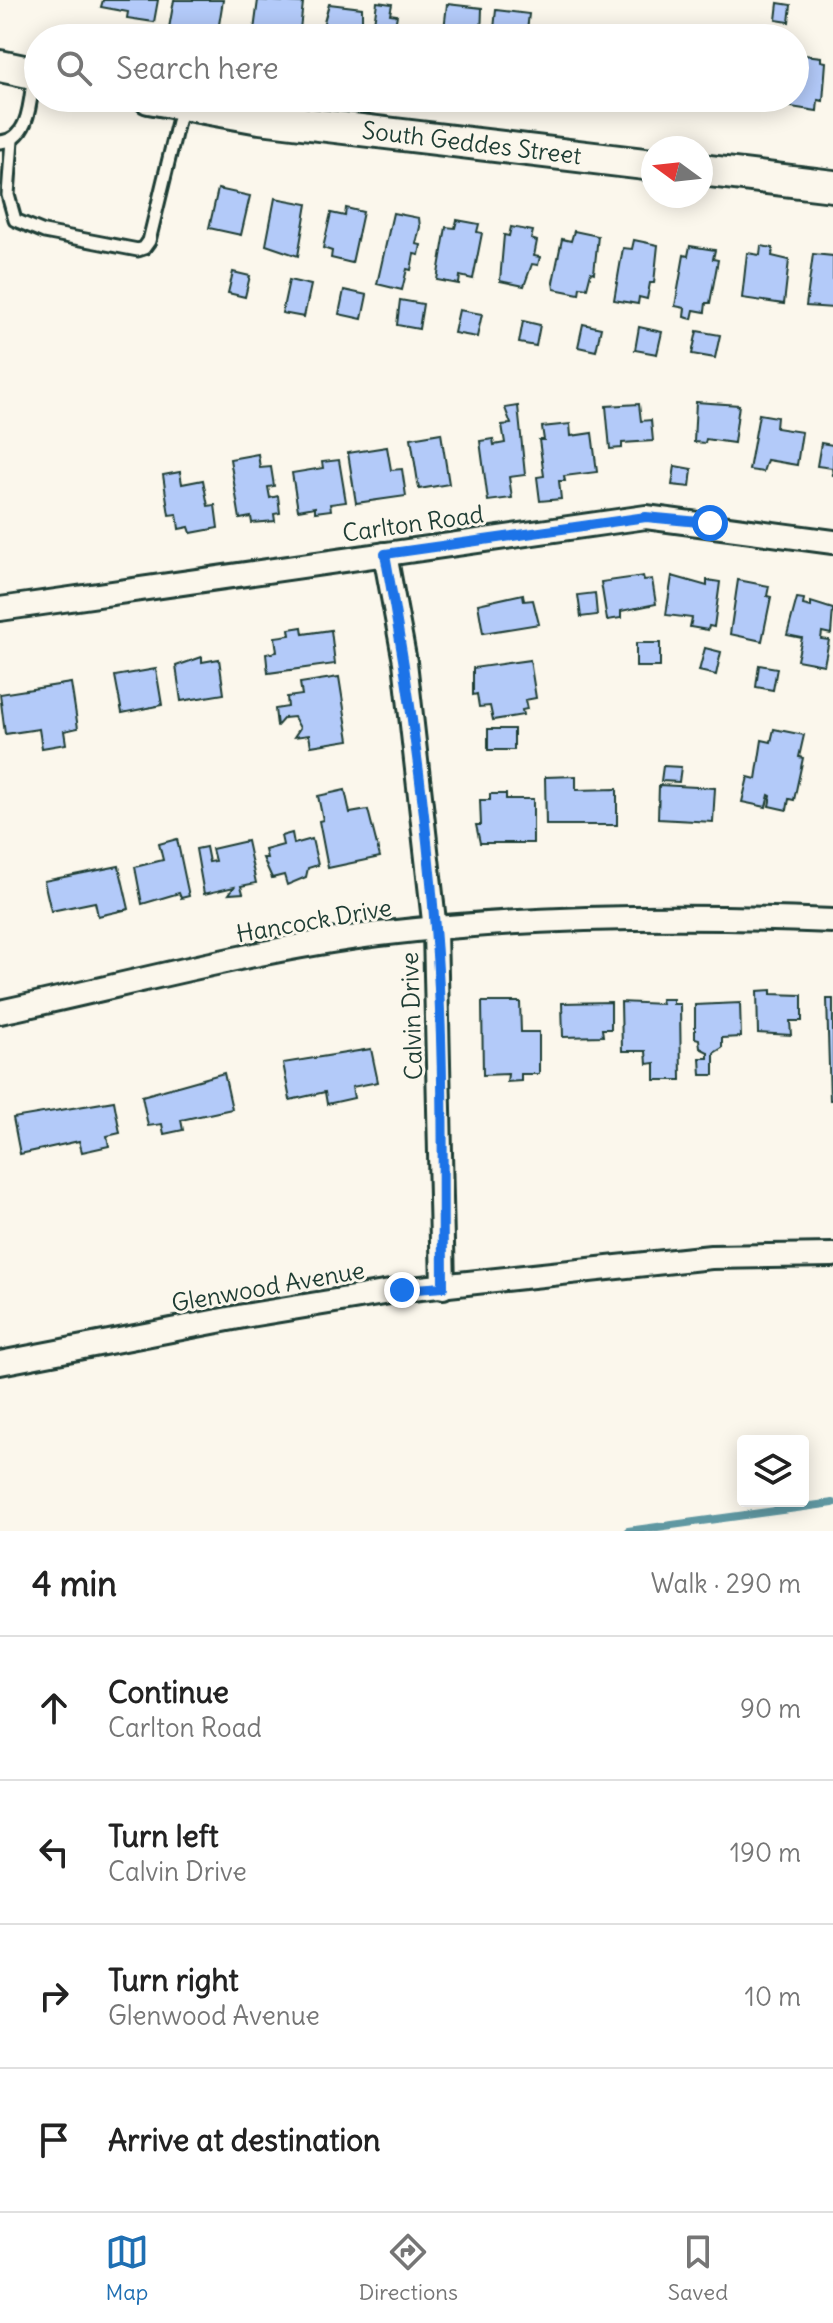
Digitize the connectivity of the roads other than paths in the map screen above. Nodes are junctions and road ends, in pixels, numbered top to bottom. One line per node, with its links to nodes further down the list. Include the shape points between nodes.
1 (0, 66): 2 (main road)
2 (24, 71)
3 (28, 112): 6 (lane)
4 (180, 112): 6 (lane, via 149,241 138,250 44,232 15,220 8,195)
5 (232, 112): 7 (main road, South Geddes Street)
6 (6, 141)
7 (641, 164)
8 (713, 171): 9 (main road)
9 (833, 186)
10 (833, 542): 11 (street, Carlton Road, via 646,517)
11 (385, 554): 12 (street, Carlton Road); 14 (street, Calvin Drive, via 405,662)
12 (0, 609)
13 (832, 916): 14 (street, Hancock Drive)
14 (435, 930): 15 (street, Hancock Drive, via 293,947); 17 (street, Calvin Drive)
15 (0, 1012)
16 (833, 1255): 17 (street, Glenwood Avenue, via 711,1257)
17 (443, 1287): 18 (street, Glenwood Avenue, via 244,1316)
18 (0, 1363)

